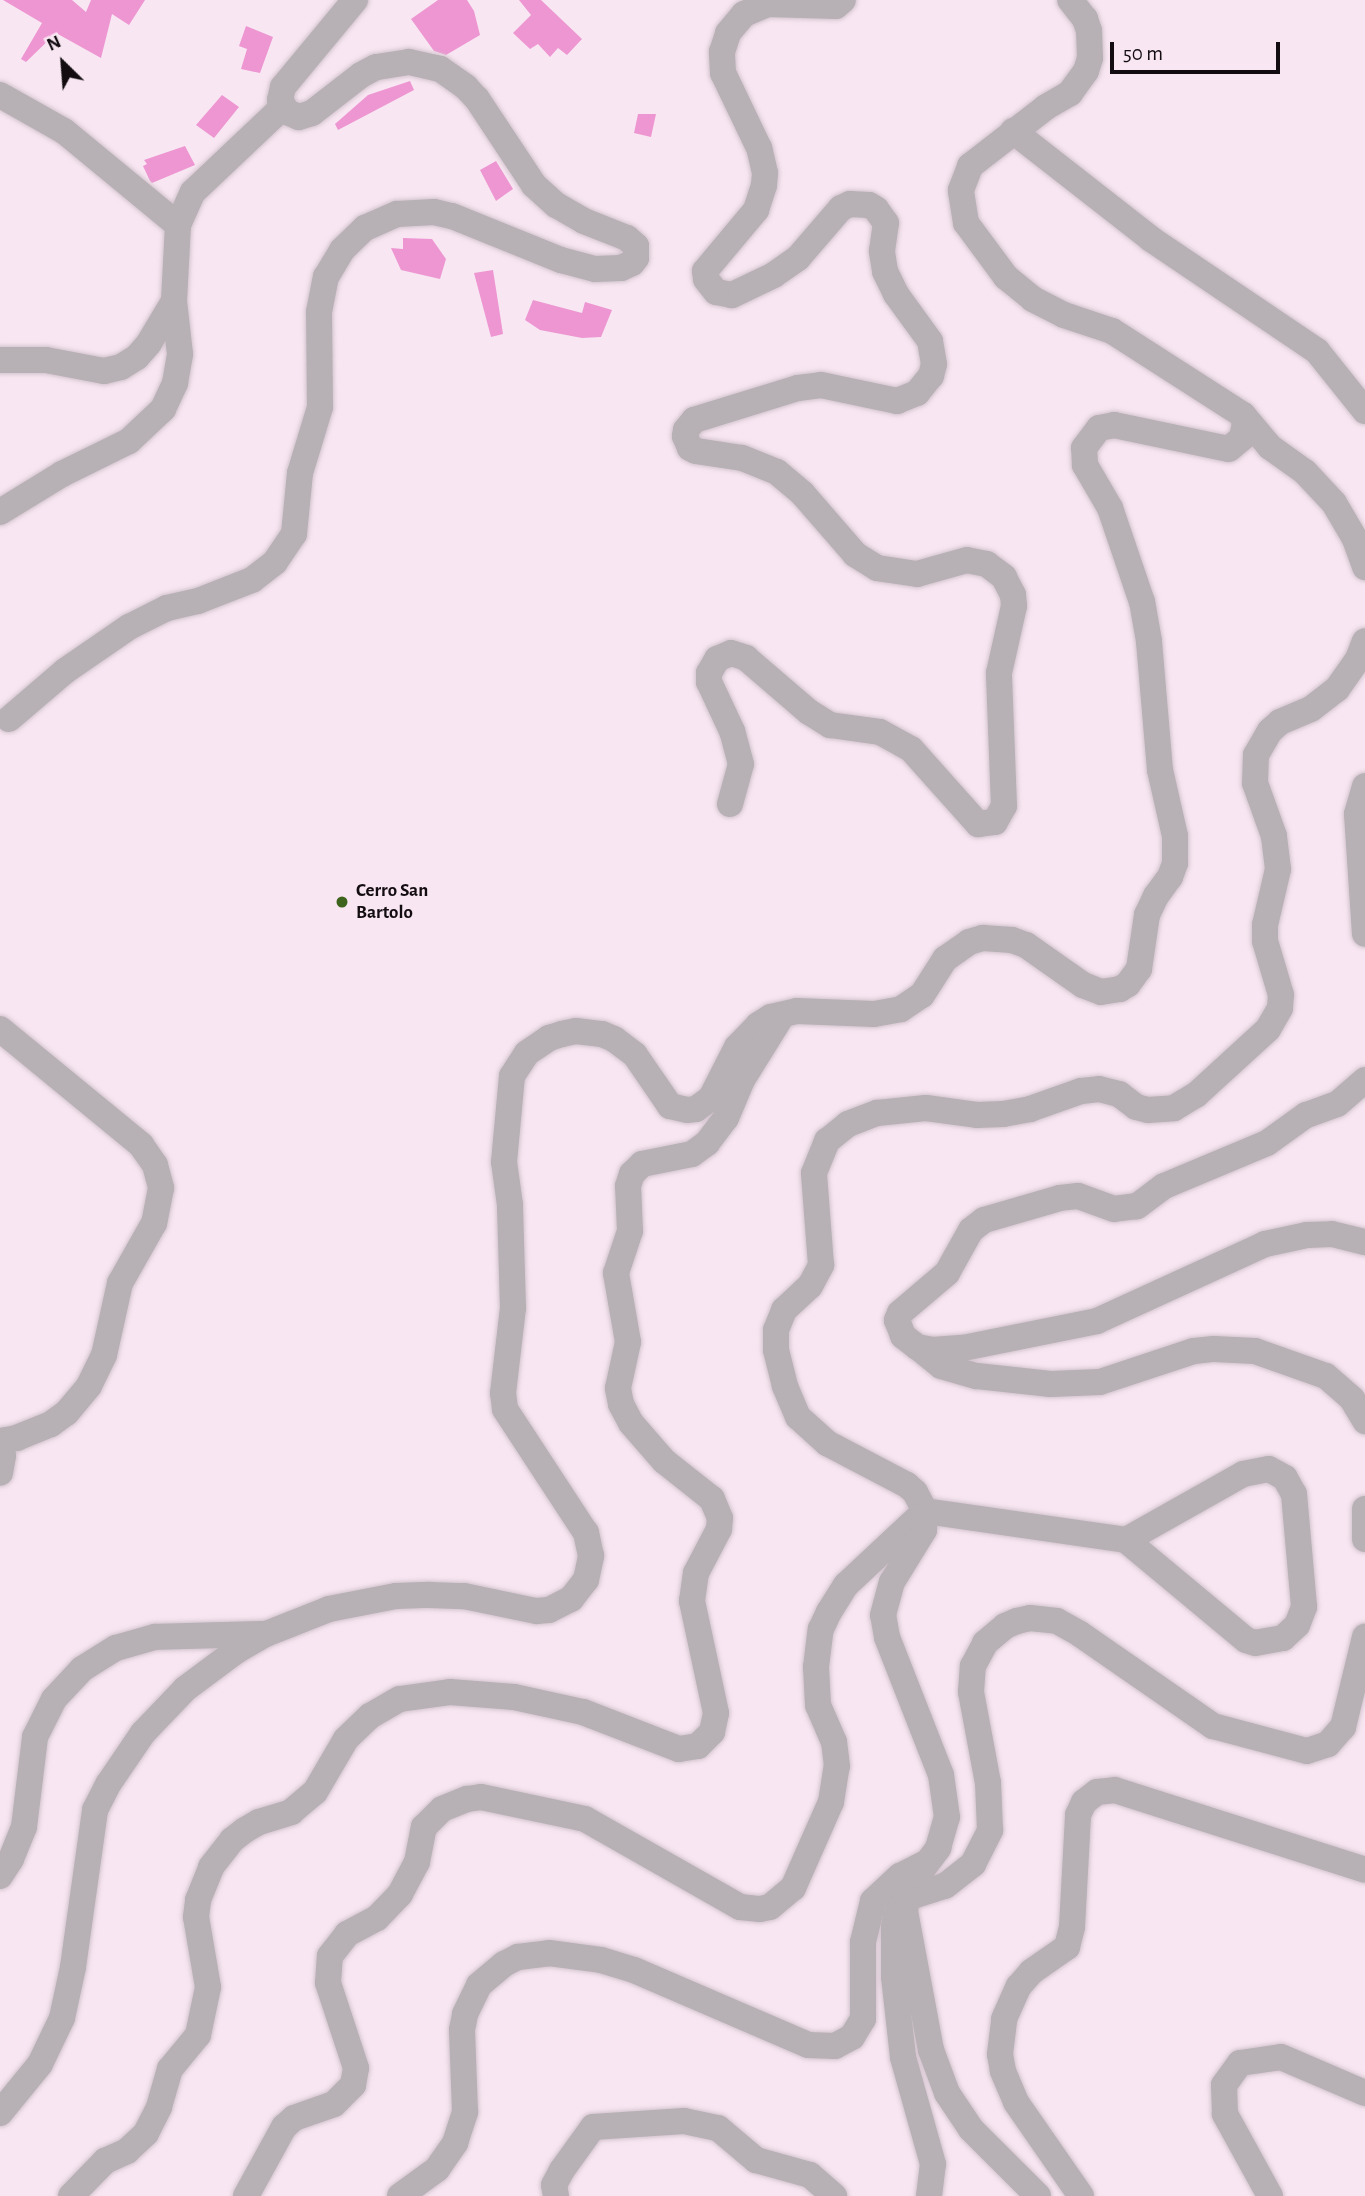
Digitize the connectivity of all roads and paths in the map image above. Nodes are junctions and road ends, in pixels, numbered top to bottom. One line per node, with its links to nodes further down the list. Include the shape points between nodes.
1 (355, 0): 5 (street, via 283,88)
2 (843, 0): 17 (street, via 836,6 767,4 744,14 728,33 722,52 723,72 759,148 764,186 756,210 705,271 706,279 716,292 732,295 798,258 841,208 869,205 886,223 882,251 895,294 930,341 931,376 917,394 897,401 821,385 798,388 694,420 685,436 696,451 743,458 777,472 802,493 855,554 877,568 918,574 967,560 988,564 1004,577 1014,606 999,673 1004,806 995,822 978,824 911,749 872,730 830,725 746,658 731,653 717,659 709,673 741,764)
3 (1070, 0): 6 (street, via 1089,31 1086,71 1070,93)
4 (0, 95): 7 (street, via 64,131)
5 (283, 107): 7 (street, via 193,192); 15 (street, via 293,115 306,116 361,75 392,63 440,69 472,93 534,185 583,221 632,241 636,258 621,268 595,269 434,212 397,214 365,228 342,250 326,277 319,312 320,407 300,473 294,534 275,562 252,580 167,608 129,627 65,671)
6 (1013, 131): 10 (street, via 1152,239 1317,351); 11 (street, via 970,166 961,190 966,223 1006,277 1048,308 1112,331)
7 (177, 225): 8 (street)
8 (174, 301): 9 (street, via 137,358 121,367 104,371 46,360); 12 (street, via 179,369 170,396 153,421 129,441)
9 (0, 360)
10 (1365, 411)
11 (1243, 415): 13 (street, via 1270,447 1305,472 1334,503); 19 (street, via 1242,438 1229,449 1114,425 1099,428 1084,448 1085,465 1122,539 1142,602 1160,770 1175,836 1175,863 1147,915 1135,977 1120,989 1091,990 1026,945 983,938 956,949 922,995 901,1009 874,1014)
12 (0, 512)
13 (1365, 567)
14 (1365, 641): 28 (street, via 1337,689 1311,709 1280,722 1256,755 1255,783 1278,862 1266,911 1265,941 1281,995 1268,1029 1196,1095 1174,1108 1148,1111 1119,1094 1099,1089 1003,1114 926,1108 877,1113 836,1132 821,1151 813,1185 821,1265 810,1286 784,1310 776,1330 776,1350 788,1397 798,1417 816,1436 906,1485)
15 (9, 719)
16 (1365, 786): 18 (street, via 1357,814)
17 (730, 804)
18 (1365, 934)
19 (784, 1013): 31 (street, via 746,1035 710,1098 696,1109 670,1106 635,1055 614,1039 589,1032 562,1034 537,1045 512,1076 504,1163 513,1308 505,1409 586,1533 590,1569 580,1590 561,1605 536,1611 464,1596 396,1597 329,1609); 39 (street, via 742,1080 726,1118 707,1143 692,1154 642,1164 632,1174 628,1186 630,1231 616,1273 628,1342 618,1388 621,1404 664,1461 712,1499 720,1518 696,1573 692,1601 716,1713 712,1732 698,1746 679,1749 583,1712 514,1697 450,1692 416,1694 370,1716 346,1739 315,1792 291,1812 245,1830 211,1867 196,1917 208,1987 198,2035 170,2068 159,2107 145,2133 127,2151 105,2161)
20 (0, 1029): 25 (street, via 141,1145 155,1165 161,1188 154,1223 120,1283 104,1355 89,1386 51,1424)
21 (1365, 1080): 23 (street, via 1337,1104 1306,1115 1267,1143 1164,1186 1137,1206 1114,1209 1078,1196 1060,1198 977,1224 947,1273 900,1313 899,1329)
22 (1365, 1242): 23 (street, via 1332,1234 1265,1244 1097,1321 963,1348)
23 (917, 1347): 24 (street, via 941,1366 976,1376 1051,1384 1100,1382 1194,1351 1255,1351 1326,1376 1352,1399)
24 (1365, 1421)
25 (0, 1443): 26 (street)
26 (0, 1473)
27 (1365, 1509): 29 (street)
28 (925, 1511): 30 (street); 33 (street, via 924,1530 892,1582 883,1615 887,1637 945,1789 944,1833); 40 (street, via 846,1585 821,1629 818,1705 834,1742 837,1766 831,1802 787,1896 760,1909 740,1907 585,1819 481,1797 442,1809 424,1827 417,1862 400,1894 376,1917 346,1934 330,1956 328,1983 356,2067 352,2085 334,2104 294,2118 284,2127)
29 (1365, 1539)
30 (1126, 1540): 30 (street, via 1252,1470 1269,1469 1285,1478 1294,1494 1304,1607 1301,1616 1283,1638 1265,1643 1246,1640)
31 (266, 1634): 35 (street, via 155,1637 116,1648 82,1669 54,1699 35,1737 24,1827 12,1859); 38 (street, via 185,1689 143,1733 109,1783 95,1810 62,2018 40,2064)
32 (1365, 1637): 36 (street, via 1343,1727 1328,1744 1307,1751 1213,1726 1057,1621 1030,1619 1005,1626 985,1643 971,1679 988,1783 990,1830 973,1864 945,1886)
33 (929, 1863): 36 (street); 41 (street, via 900,1876 873,1901 863,1942 863,2019 852,2037 835,2046 808,2045 601,1960 534,1954 504,1964 479,1984 465,2014 465,2112 456,2143 437,2169)
34 (1365, 1870): 46 (street, via 1115,1790 1097,1792 1084,1802 1078,1815 1067,1947 1019,1986 1004,2019 1000,2054 1016,2102)
35 (0, 1875)
36 (907, 1898): 44 (street, via 896,1915 894,1977 903,2057 933,2164); 45 (street, via 905,1911 931,2050 947,2093 971,2129)
37 (1365, 2093): 47 (street, via 1281,2057 1240,2063 1224,2085 1225,2114)
38 (0, 2113)
39 (71, 2196)
40 (246, 2196)
41 (400, 2196)
42 (556, 2196): 43 (street, via 554,2185 562,2170 593,2127 684,2121 718,2128 756,2160 804,2172)
43 (834, 2196)
44 (929, 2196)
45 (1038, 2196)
46 (1081, 2196)
47 (1270, 2196)

